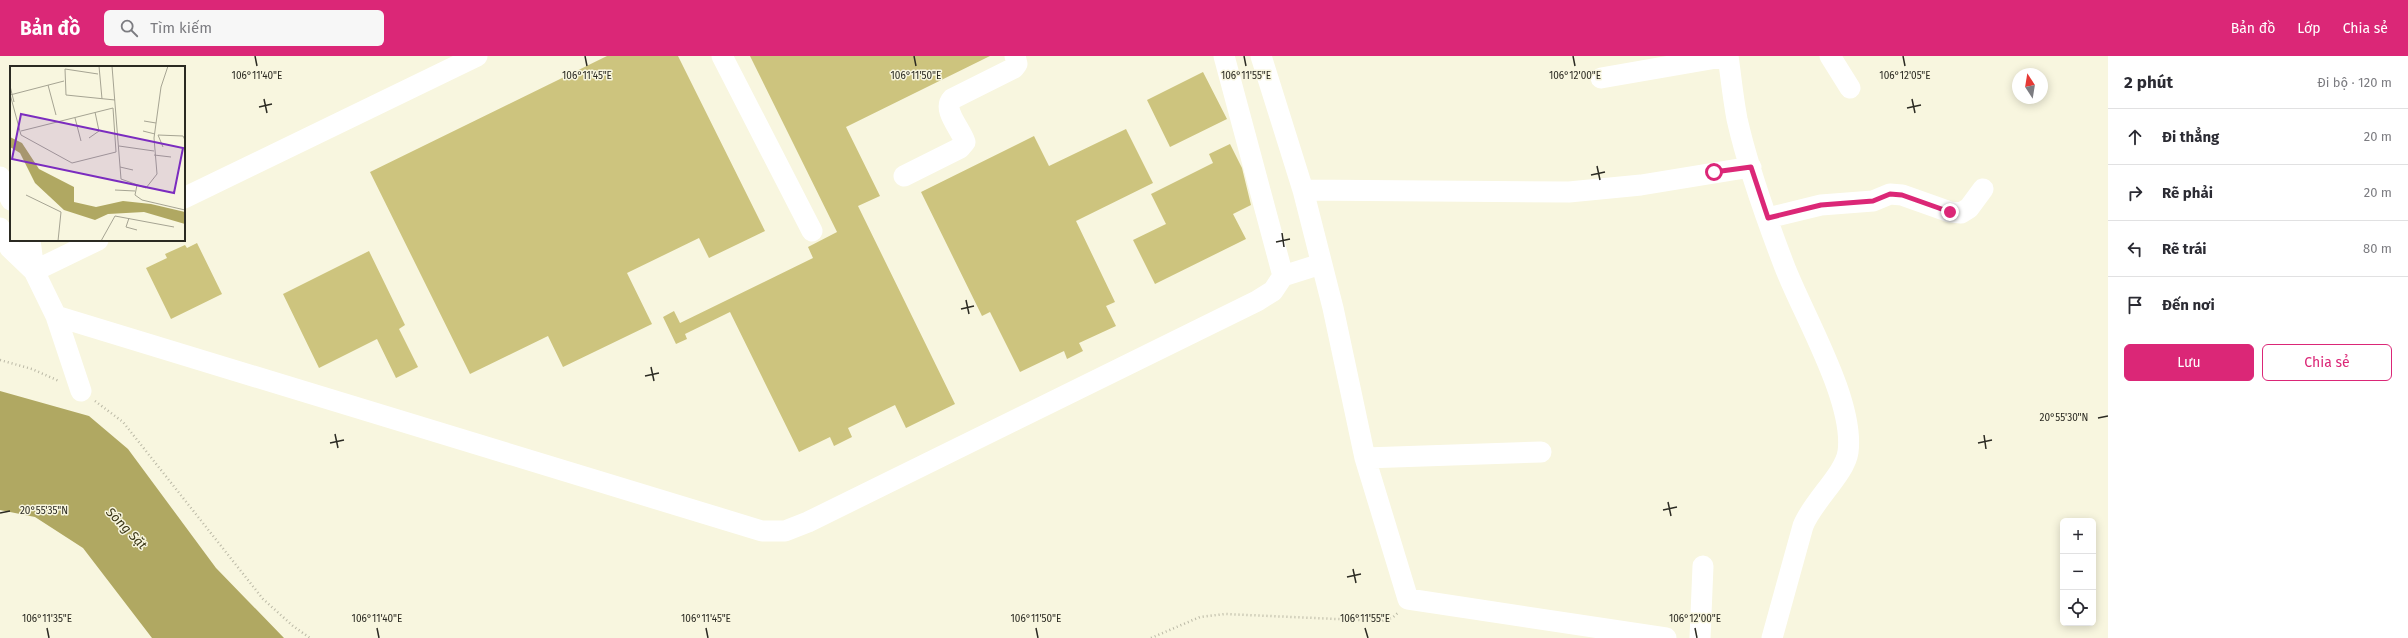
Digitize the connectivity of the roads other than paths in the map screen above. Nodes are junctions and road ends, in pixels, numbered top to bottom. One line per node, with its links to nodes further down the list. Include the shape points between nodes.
1 (477, 56): 17 (street)
2 (722, 56): 20 (street)
3 (1015, 56): 12 (street, via 1017,64 1014,68 948,103 948,109 963,138 964,142 960,148)
4 (1224, 56): 25 (street)
5 (1261, 56): 14 (street)
6 (1728, 56): 8 (street); 11 (street, via 1737,118)
7 (1830, 56): 10 (street)
8 (1682, 60): 9 (street)
9 (1601, 78)
10 (1850, 88)
11 (1751, 167): 14 (street, via 1640,185 1569,192); 18 (street)
12 (904, 176)
13 (0, 177): 16 (street)
14 (1303, 190): 23 (street)
15 (1983, 190): 18 (street, via 1969,208 1961,213 1950,212 1902,195 1890,194 1873,201 1821,205)
16 (10, 198)
17 (185, 198)
18 (1768, 218): 34 (street, via 1794,290 1838,391 1848,423 1849,439 1848,454 1842,468 1809,511 1803,526)
19 (0, 228): 24 (street, via 10,248)
20 (812, 231)
21 (30, 241): 24 (street)
22 (96, 241): 24 (street)
23 (1321, 264): 25 (street); 29 (street)
24 (34, 271): 26 (street)
25 (1283, 276): 26 (street, via 1273,291 1257,301 785,531 762,531)
26 (56, 316): 27 (street)
27 (81, 391)
28 (1541, 452): 29 (street)
29 (1365, 458): 31 (street, via 1408,599)
30 (1703, 566): 33 (street)
31 (1629, 636): 32 (street)
32 (1666, 638)
33 (1700, 638)
34 (1772, 638)

